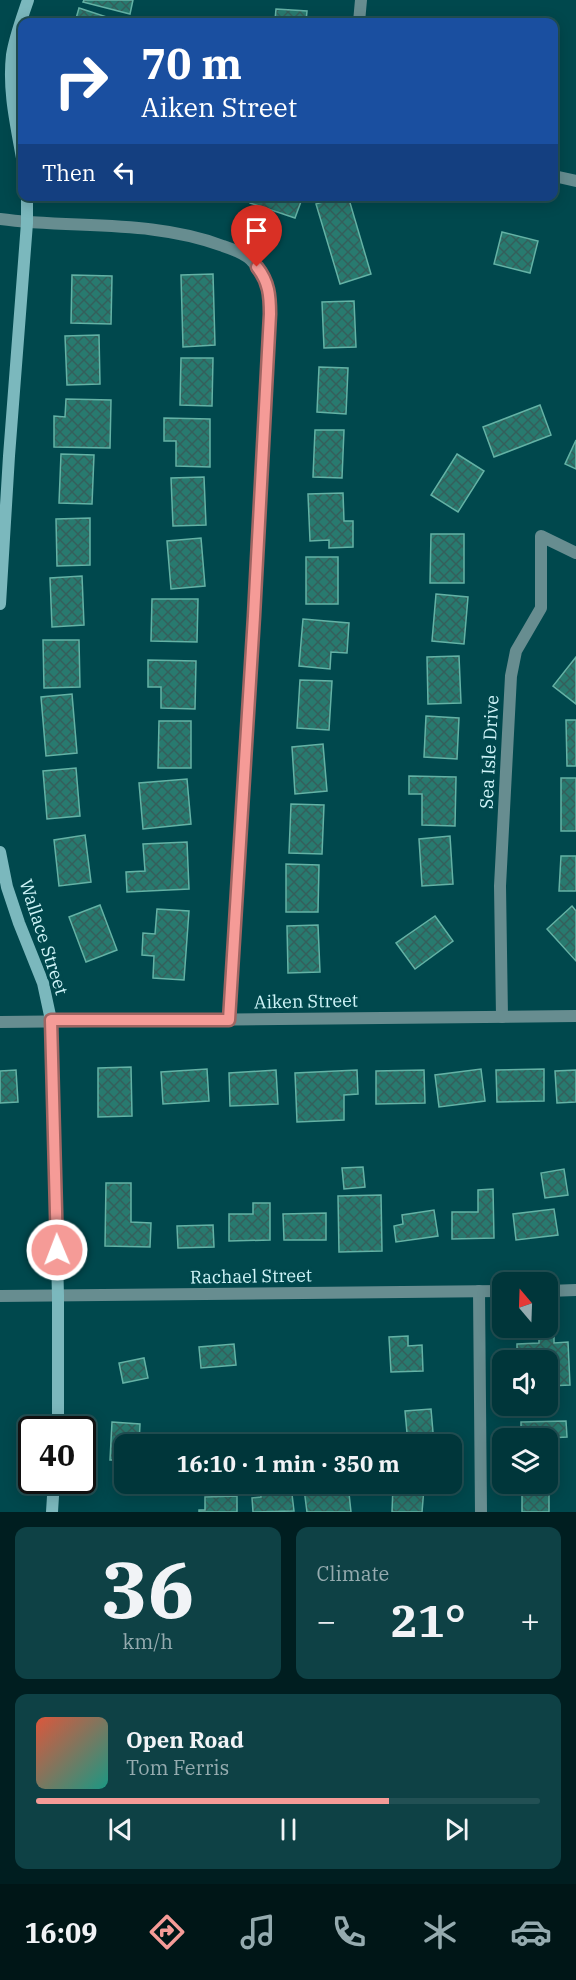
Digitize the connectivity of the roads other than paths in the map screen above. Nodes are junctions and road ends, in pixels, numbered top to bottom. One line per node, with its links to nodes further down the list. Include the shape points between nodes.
1 (28, 0): 3 (street)
2 (361, 0): 4 (street)
3 (23, 18)
4 (359, 18)
5 (18, 36): 6 (street, via 12,57 12,99)
6 (18, 134)
7 (558, 178): 8 (street)
8 (576, 181)
9 (27, 201): 11 (street)
10 (0, 219): 11 (street)
11 (27, 223): 13 (street); 18 (street, via 191,235 250,258 267,283 270,297 254,616)
12 (576, 553): 16 (street, Sea Isle Drive, via 541,536 541,608 516,651 511,676 500,886)
13 (0, 604)
14 (0, 852): 17 (street, Wallace Street, via 7,887 43,983)
15 (576, 1016): 16 (street, Aiken Street)
16 (502, 1017): 18 (street, Aiken Street)
17 (51, 1020): 18 (street, Aiken Street); 19 (street, Aiken Street); 25 (street, Wallace Street)
18 (229, 1020)
19 (0, 1022)
20 (576, 1290): 22 (street)
21 (492, 1291): 23 (street, Rachael Street)
22 (558, 1291)
23 (479, 1292): 25 (street, Rachael Street); 29 (street)
24 (0, 1296): 25 (street, Rachael Street)
25 (58, 1296): 26 (street, Wallace Street)
26 (58, 1416)
27 (53, 1494): 28 (street)
28 (52, 1512)
29 (481, 1512)

